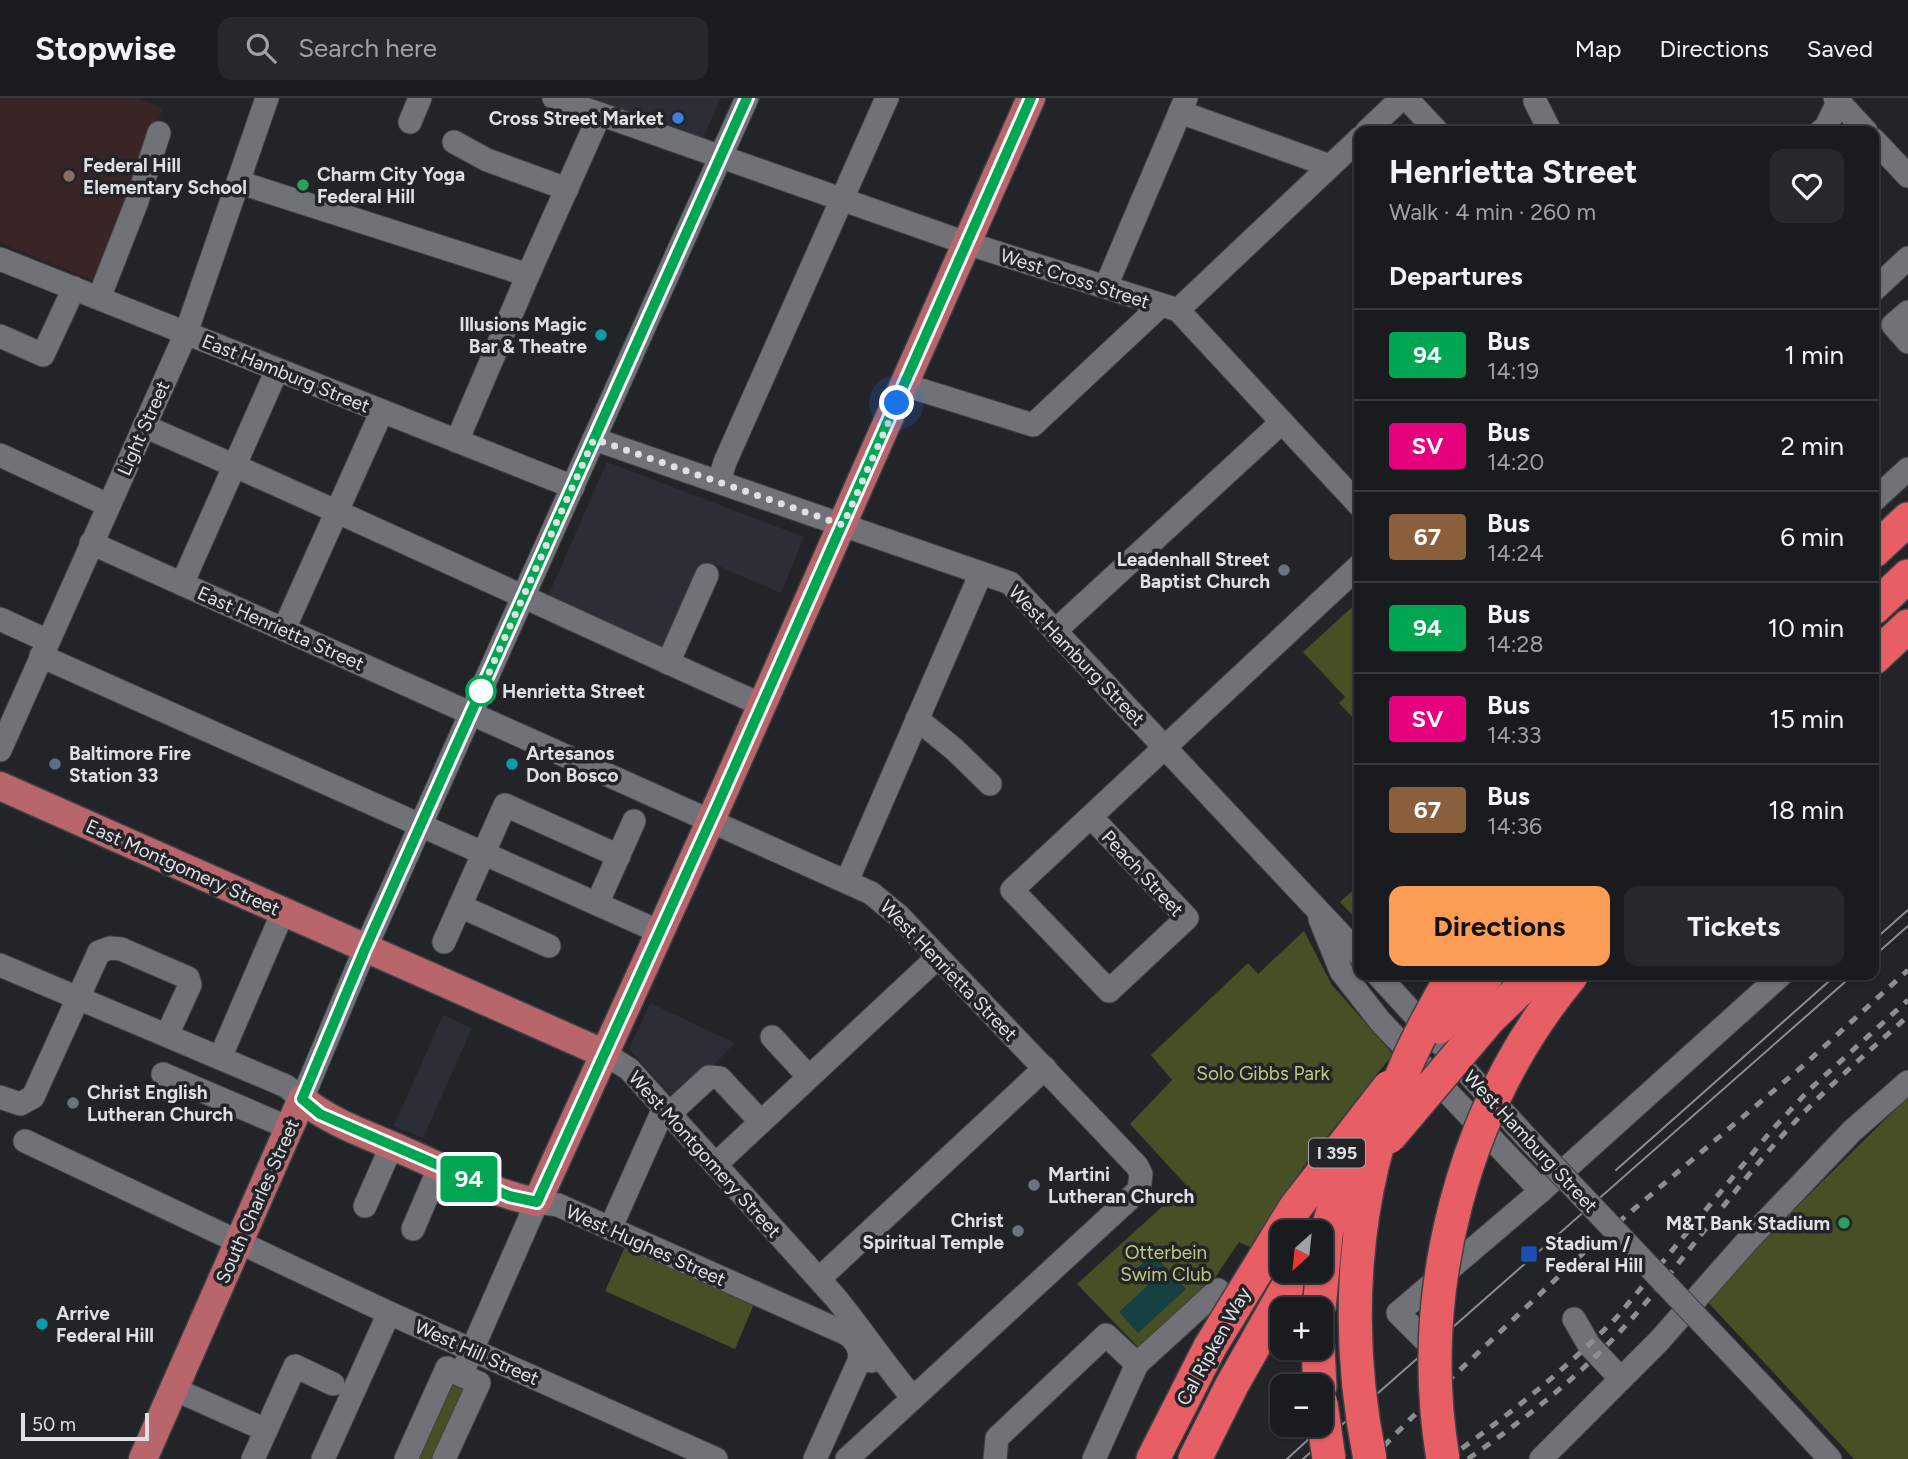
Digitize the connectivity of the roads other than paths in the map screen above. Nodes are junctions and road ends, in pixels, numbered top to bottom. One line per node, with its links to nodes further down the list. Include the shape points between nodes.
1 (267, 98): 25 (street, Light Street)
2 (420, 98): 12 (street)
3 (554, 98): 11 (street, West Cross Street)
4 (747, 98): 22 (street, South Charles Street)
5 (887, 98): 27 (street)
6 (1031, 98): 28 (main road)
7 (1404, 98): 13 (street); 14 (street)
8 (1838, 99): 16 (street); 17 (street)
9 (1535, 100): 15 (street)
10 (1183, 105): 23 (street); 33 (street)
11 (600, 114): 22 (street, West Cross Street); 26 (street)
12 (410, 122)
13 (1373, 126)
14 (1432, 126)
15 (1548, 126)
16 (1826, 126)
17 (1862, 126)
18 (159, 133): 35 (street)
19 (454, 142): 26 (street, via 486,160)
20 (1354, 144): 23 (street)
21 (1879, 145): 24 (street)
22 (721, 156): 27 (street, West Cross Street); 46 (street, South Charles Street)
23 (1330, 166): 36 (street)
24 (1908, 176)
25 (238, 183): 31 (street); 38 (street, Light Street)
26 (566, 189): 31 (street)
27 (842, 199): 28 (street, West Cross Street); 51 (street)
28 (966, 243): 33 (street, West Cross Street); 42 (main road)
29 (0, 258): 34 (street, East Hamburg Street)
30 (1908, 258): 32 (street)
31 (528, 275): 47 (street)
32 (1879, 284)
33 (1106, 286): 36 (street, West Cross Street)
34 (74, 288): 35 (street, East Hamburg Street); 39 (street, via 43,355)
35 (99, 298): 38 (street, East Hamburg Street)
36 (1170, 308): 42 (street, via 1033,425); 44 (street, West Cross Street)
37 (1908, 312): 40 (street, via 1893,325)
38 (186, 333): 41 (street, East Hamburg Street); 45 (street, Light Street)
39 (0, 336)
40 (1908, 342)
41 (277, 370): 43 (street, East Hamburg Street); 49 (street)
42 (905, 385): 58 (main road)
43 (382, 411): 47 (street, East Hamburg Street); 56 (street)
44 (1282, 422): 54 (street, West Cross Street); 71 (street)
45 (144, 426): 49 (street); 55 (street, Light Street)
46 (594, 439): 51 (street, West Hamburg Street); 52 (street, South Charles Street)
47 (457, 442): 52 (street, East Hamburg Street)
48 (0, 455): 55 (street)
49 (234, 466): 56 (street); 65 (street)
50 (1908, 469): 53 (street)
51 (719, 482): 58 (street, West Hamburg Street)
52 (573, 487): 66 (street, South Charles Street)
53 (1879, 495)
54 (1354, 500)
55 (108, 505): 59 (street, Light Street)
56 (338, 510): 66 (street); 70 (street)
57 (1908, 519): 60 (highway)
58 (843, 525): 62 (street, West Hamburg Street); 75 (main road)
59 (92, 543): 65 (street, East Henrietta Street); 72 (street, Light Street)
60 (1879, 546)
61 (1354, 571): 78 (street)
62 (981, 573): 71 (street, West Hamburg Street, via 1010,583); 77 (street)
63 (707, 575): 74 (street)
64 (1908, 576): 67 (highway)
65 (182, 584): 70 (street, East Henrietta Street)
66 (523, 598): 74 (street); 76 (street, South Charles Street)
67 (1879, 603)
68 (0, 619): 72 (street)
69 (1908, 626): 73 (highway)
70 (284, 629): 76 (street, East Henrietta Street)
71 (1055, 631): 78 (street, West Hamburg Street)
72 (45, 648): 79 (street, Light Street); 85 (street)
73 (1879, 653)
74 (667, 663): 75 (street)
75 (762, 705): 83 (main road)
76 (471, 713): 83 (street, West Henrietta Street); 85 (street, South Charles Street)
77 (917, 719): 80 (street); 88 (street)
78 (1165, 747): 82 (street); 91 (street, West Hamburg Street)
79 (0, 751)
80 (990, 784)
81 (0, 786): 92 (main road, East Montgomery Street)
82 (1091, 817): 82 (street, Peach Street, via 1187,918 1109,991 1012,890)
83 (711, 820): 88 (street, West Henrietta Street); 93 (main road)
84 (634, 821): 87 (street)
85 (421, 825): 86 (street); 96 (street, South Charles Street)
86 (484, 853): 87 (street, via 505,805); 89 (street); 90 (street)
87 (619, 856): 89 (street)
88 (847, 881): 98 (street, West Henrietta Street, via 882,900)
89 (597, 904): 93 (street)
90 (460, 906): 94 (street); 95 (street)
91 (1314, 906): 97 (street, West Hamburg Street); 125 (street, via 1341,971 1380,1021)
92 (283, 912): 96 (main road, East Montgomery Street); 111 (street)
93 (660, 932): 110 (main road)
94 (444, 942)
95 (549, 946)
96 (365, 949): 110 (main road, West Montgomery Street); 117 (street, South Charles Street)
97 (1354, 949)
98 (938, 957): 112 (street, West Henrietta Street); 114 (street)
99 (0, 965): 107 (street)
100 (1383, 980): 167 (street, West Hamburg Street, bridge)
101 (1448, 980): 136 (highway, bridge, via 1389,1064 1359,1126 1326,1235)
102 (1449, 980): 165 (highway, bridge, via 1400,1078 1367,1193 1356,1279 1355,1336)
103 (1482, 980): 162 (highway, Cal Ripken Way / I 395, bridge, via 1320,1174 1210,1348)
104 (1530, 980): 128 (highway, I 395, bridge, via 1489,1019 1402,1119)
105 (1568, 980): 166 (highway, bridge, via 1501,1085 1472,1153 1449,1233 1436,1334 1437,1422)
106 (1775, 980): 125 (street)
107 (79, 997): 108 (street); 108 (street, via 99,952 121,949 188,978 190,985); 116 (street, via 33,1097 20,1104)
108 (167, 1035): 111 (street)
109 (772, 1037): 114 (street)
110 (605, 1054): 118 (street, West Montgomery Street, via 629,1069); 126 (main road)
111 (220, 1058): 117 (street, via 286,1086)
112 (1045, 1068): 132 (street); 148 (street, West Henrietta Street, via 1137,1166 1139,1190)
113 (163, 1074): 120 (street)
114 (809, 1077): 119 (street)
115 (1908, 1082): 145 (street, via 1852,1130)
116 (0, 1097)
117 (302, 1099): 120 (main road, South Charles Street); 122 (main road, West Hughes Street, via 320,1114)
118 (669, 1114): 119 (street, via 713,1076); 123 (street, West Montgomery Street); 130 (street, via 660,1117)
119 (761, 1122): 123 (street)
120 (289, 1128): 131 (main road, South Charles Street)
121 (25, 1141): 131 (street, West Hill Street)
122 (391, 1145): 124 (main road, West Hughes Street); 127 (street)
123 (715, 1165): 132 (street, West Montgomery Street)
124 (440, 1166): 126 (main road, West Hughes Street, via 509,1196); 129 (street)
125 (1542, 1191): 140 (street, via 1398,1313)
126 (537, 1202): 130 (street, West Hughes Street, via 558,1205); 141 (street)
127 (365, 1206)
128 (1331, 1220)
129 (413, 1229)
130 (610, 1229): 139 (street, West Hughes Street)
131 (239, 1243): 137 (street, West Hill Street); 147 (main road, South Charles Street)
132 (819, 1279): 135 (street, West Montgomery Street)
133 (1290, 1283): 163 (highway, Cal Ripken Way)
134 (1218, 1290): 143 (street)
135 (835, 1297): 139 (street, via 831,1317); 142 (street, West Montgomery Street, via 866,1334)
136 (1320, 1297)
137 (389, 1313): 141 (street, West Hill Street); 154 (street)
138 (1574, 1319): 145 (street, via 1589,1345)
139 (822, 1324): 142 (street, West Hughes Street, via 855,1340)
140 (1424, 1339)
141 (473, 1350): 144 (street); 157 (street, West Hill Street)
142 (871, 1361): 148 (street, West Montgomery Street); 158 (street)
143 (1137, 1364): 160 (street, via 1107,1335 997,1438); 161 (street)
144 (461, 1375): 155 (street, via 447,1368); 156 (street, via 479,1383)
145 (1621, 1379): 151 (street)
146 (333, 1384): 149 (street, via 295,1366)
147 (174, 1389): 149 (street); 152 (main road, South Charles Street)
148 (913, 1398): 159 (street)
149 (266, 1430): 153 (street)
150 (1326, 1437): 164 (highway, bridge)
151 (1542, 1457)
152 (143, 1459)
153 (253, 1459)
154 (323, 1459)
155 (406, 1459)
156 (444, 1459)
157 (716, 1459)
158 (815, 1459)
159 (846, 1459)
160 (995, 1459)
161 (1094, 1459)
162 (1153, 1459)
163 (1195, 1459)
164 (1329, 1459)
165 (1370, 1459)
166 (1443, 1459)
167 (1830, 1459)

